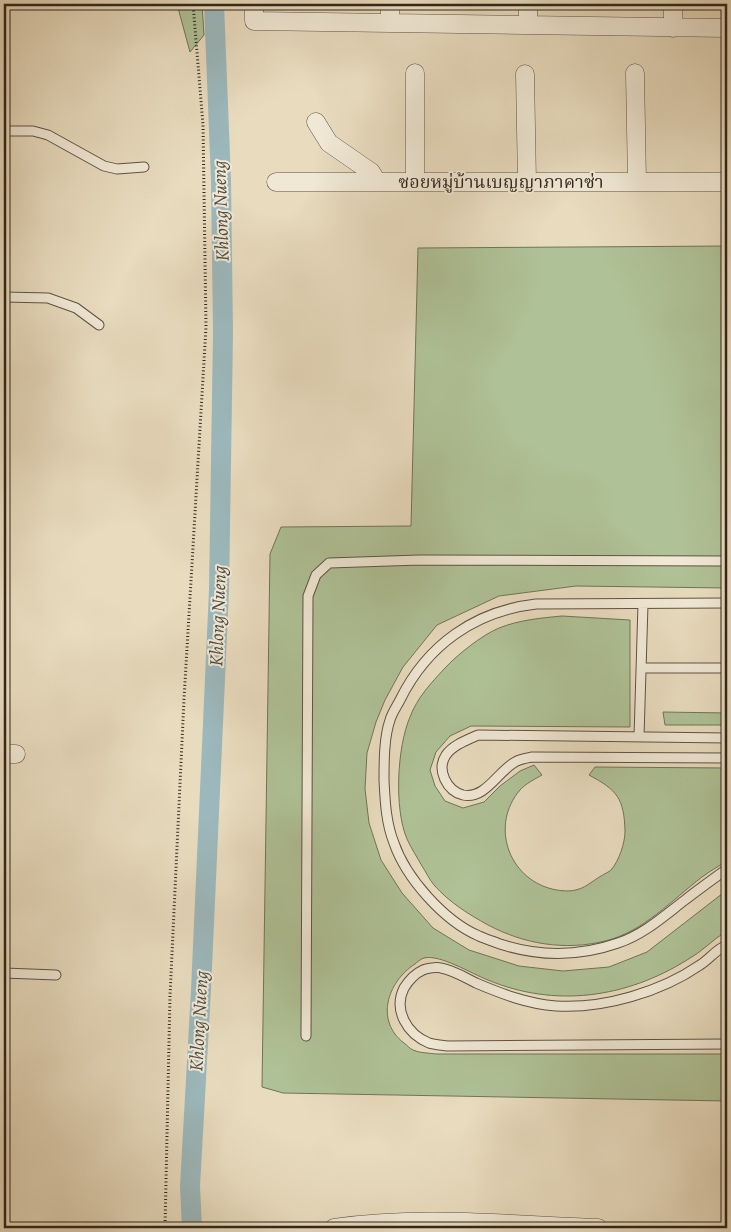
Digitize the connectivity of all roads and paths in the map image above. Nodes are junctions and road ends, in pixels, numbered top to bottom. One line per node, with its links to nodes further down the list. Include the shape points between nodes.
1 (193, 4): 38 (path, via 203,125 206,327 170,996)
2 (254, 4): 6 (street, via 254,21)
3 (390, 4): 6 (street)
4 (528, 4): 7 (street)
5 (673, 4): 8 (street)
6 (390, 23): 7 (street)
7 (528, 25): 8 (street)
8 (673, 28): 9 (street)
9 (727, 28)
10 (415, 73): 18 (street)
11 (635, 73): 20 (street)
12 (524, 74): 19 (street)
13 (316, 122): 17 (street, via 329,144 371,172)
14 (4, 131): 15 (lane, via 33,130 48,135 104,166)
15 (144, 167)
16 (276, 182): 17 (street, ซอยหมู่บ้านเบญญาภาคาซ่า)
17 (377, 182): 18 (street, ซอยหมู่บ้านเบญญาภาคาซ่า)
18 (414, 182): 19 (street, ซอยหมู่บ้านเบญญาภาคาซ่า)
19 (527, 182): 20 (street, ซอยหมู่บ้านเบญญาภาคาซ่า)
20 (637, 182): 21 (street, ซอยหมู่บ้านเบญญาภาคาซ่า)
21 (727, 182)
22 (4, 297): 23 (lane, via 48,298 76,308)
23 (99, 325)
24 (727, 561): 36 (lane, via 420,560 329,563 316,575 308,596)
25 (643, 604): 26 (lane); 27 (lane); 32 (lane, via 515,606 484,616 450,636 430,655 408,684 390,720 384,762 386,809 394,844 415,882 443,913 477,936 513,948 548,954 584,952 620,943 650,927)
26 (727, 604)
27 (641, 668): 28 (lane); 29 (lane)
28 (727, 668)
29 (639, 737): 30 (lane); 31 (lane, via 478,735 458,744 445,756 442,770 446,784 466,796 481,792 516,761 532,757)
30 (727, 738)
31 (727, 758)
32 (727, 869)
33 (727, 945): 37 (lane, via 667,983 619,1001 555,1006 523,1001 441,968 424,969 410,979 401,995 399,1008 404,1022 417,1036 430,1043 448,1046)
34 (4, 973): 35 (lane)
35 (56, 975)
36 (306, 1036)
37 (727, 1044)
38 (165, 1228)
39 (334, 1228): 40 (street, via 403,1222)
40 (598, 1228)

